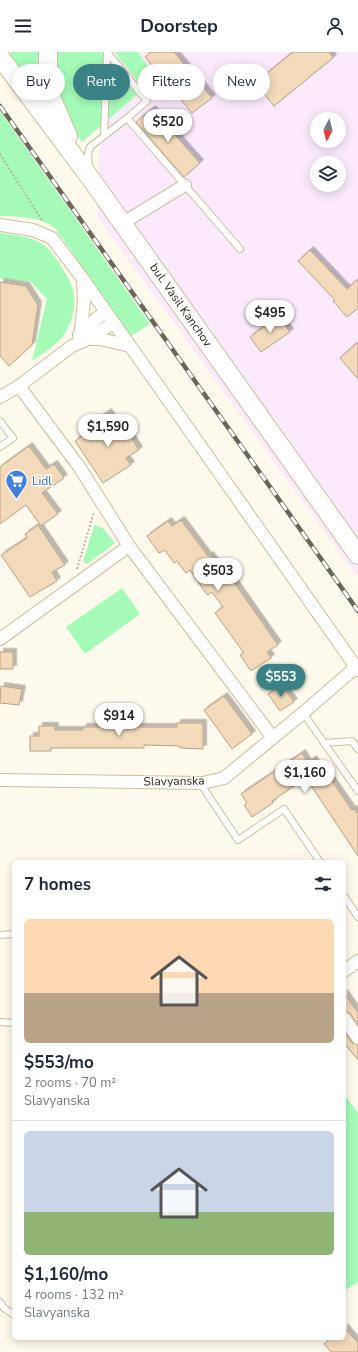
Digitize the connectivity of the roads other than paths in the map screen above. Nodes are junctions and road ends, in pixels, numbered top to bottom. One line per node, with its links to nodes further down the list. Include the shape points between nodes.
1 (4, 52): 4 (main road)
2 (48, 52): 7 (main road, via 52,99)
3 (107, 52): 5 (lane, via 147,101); 6 (lane)
4 (0, 57): 7 (main road, bul. Vasil Kanchov)
5 (127, 118): 6 (lane); 8 (lane)
6 (104, 136): 7 (lane, via 90,147)
7 (87, 173): 9 (main road, bul. Vasil Kanchov)
8 (185, 185): 9 (street); 11 (lane)
9 (123, 223): 22 (main road, bul. Vasil Kanchov)
10 (0, 225): 12 (street, via 33,230 52,238)
11 (240, 249)
12 (83, 279): 13 (street); 15 (street)
13 (105, 312): 14 (street); 15 (street)
14 (113, 323): 15 (street); 16 (street)
15 (84, 335): 16 (street); 17 (street)
16 (130, 346): 24 (street)
17 (19, 386): 18 (street); 21 (street, via 80,468)
18 (0, 397)
19 (0, 421): 20 (lane, via 13,438)
20 (0, 447)
21 (130, 546): 23 (street); 26 (street)
22 (358, 555)
23 (0, 639)
24 (357, 668): 25 (street, Slavyanska)
25 (303, 713): 26 (street, Slavyanska); 27 (lane)
26 (273, 738): 30 (street, Slavyanska, via 224,778)
27 (324, 743): 28 (lane, via 352,741); 31 (lane)
28 (358, 749)
29 (0, 780): 30 (street, Slavyanska)
30 (200, 783): 32 (lane, via 238,840 284,809)
31 (358, 791)
32 (319, 860)
33 (346, 899): 34 (lane)
34 (358, 917)
35 (12, 934): 36 (lane)
36 (0, 935)
37 (358, 961): 38 (street)
38 (346, 970)
39 (346, 1021): 42 (street)
40 (0, 1022): 41 (lane)
41 (12, 1022)
42 (358, 1038)
43 (0, 1302): 44 (lane)
44 (12, 1314)

